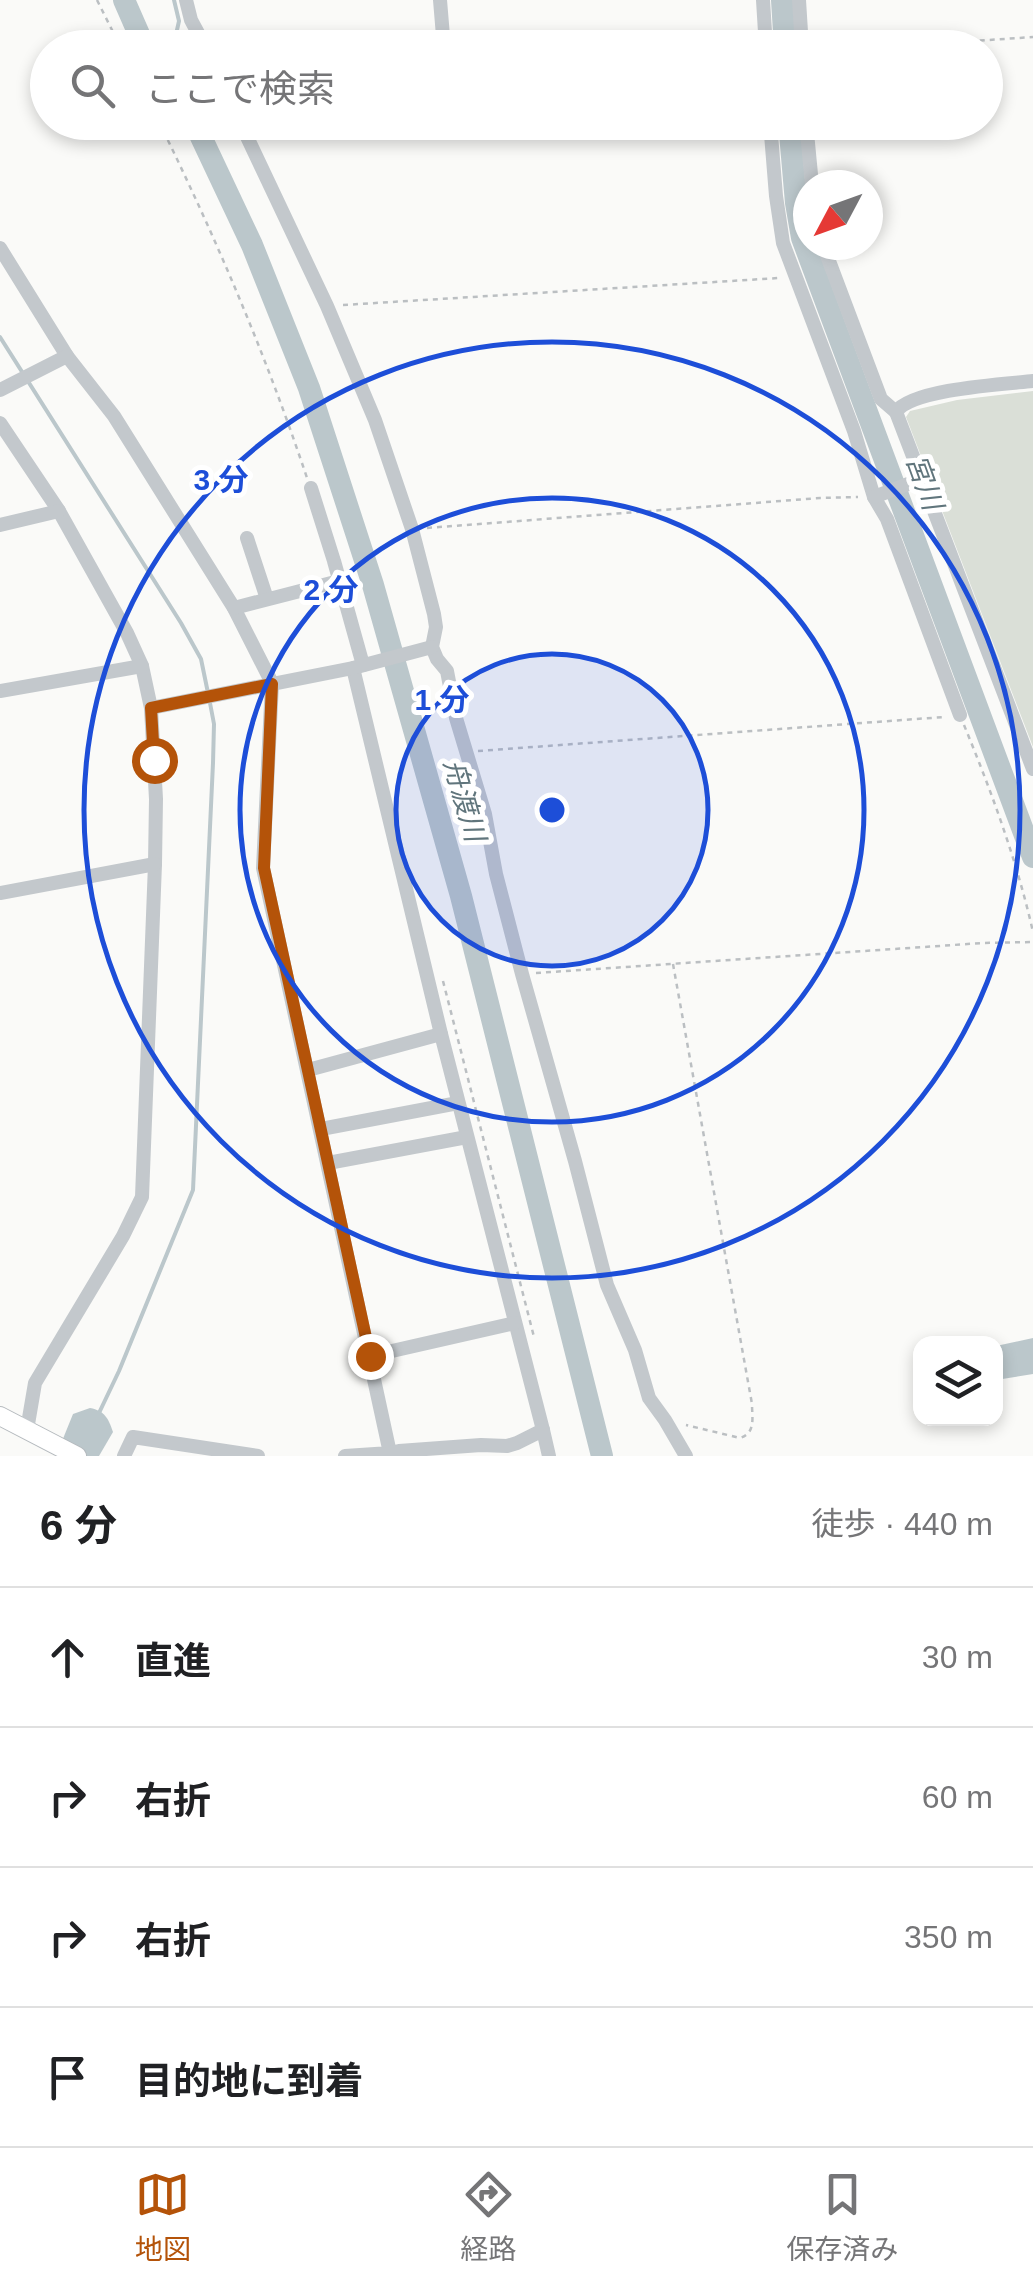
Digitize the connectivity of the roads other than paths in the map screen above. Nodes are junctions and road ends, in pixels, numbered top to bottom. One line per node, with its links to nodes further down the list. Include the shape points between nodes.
1 (186, 0): 5 (street)
2 (440, 0): 6 (street)
3 (763, 0): 7 (street)
4 (800, 0): 8 (street)
5 (196, 30)
6 (442, 30)
7 (765, 30)
8 (801, 30)
9 (248, 140): 29 (street, via 376,420 434,614)
10 (771, 140): 22 (street, via 783,243)
11 (808, 140): 12 (street)
12 (811, 170)
13 (0, 248): 15 (street)
14 (829, 260): 18 (street, via 881,399)
15 (67, 356): 17 (street); 28 (street, via 114,416)
16 (1033, 381): 18 (street, via 963,388 906,402)
17 (0, 390)
18 (896, 412): 20 (street)
19 (0, 422): 23 (street)
20 (917, 481): 22 (street); 36 (street)
21 (311, 488): 26 (street)
22 (877, 497): 35 (street)
23 (59, 511): 24 (street); 31 (street)
24 (0, 525)
25 (247, 538): 27 (street)
26 (340, 581): 27 (street); 30 (street)
27 (268, 599): 28 (street)
28 (234, 608): 32 (street)
29 (428, 648): 30 (street); 56 (street, via 447,671 607,1284 649,1398)
30 (362, 665): 32 (street); 39 (street)
31 (142, 666): 33 (street); 34 (street)
32 (272, 684): 34 (street); 40 (street, via 264,868)
33 (0, 691)
34 (151, 708): 37 (street)
35 (960, 715)
36 (1033, 769)
37 (155, 864): 38 (street); 48 (street, via 142,1197 35,1383)
38 (0, 894)
39 (441, 1034): 40 (street); 41 (street)
40 (308, 1070): 42 (street)
41 (458, 1103): 42 (street); 43 (street)
42 (321, 1129): 44 (street)
43 (467, 1137): 44 (street); 45 (street)
44 (328, 1163): 46 (street)
45 (516, 1323): 46 (street); 49 (street)
46 (370, 1356): 50 (street)
47 (0, 1416): 48 (main road)
48 (27, 1430): 51 (main road)
49 (543, 1430): 50 (street, via 507,1446); 55 (street)
50 (390, 1454): 54 (street)
51 (76, 1456)
52 (124, 1456): 53 (street, via 133,1437)
53 (258, 1456)
54 (345, 1456)
55 (549, 1456)
56 (686, 1456)

